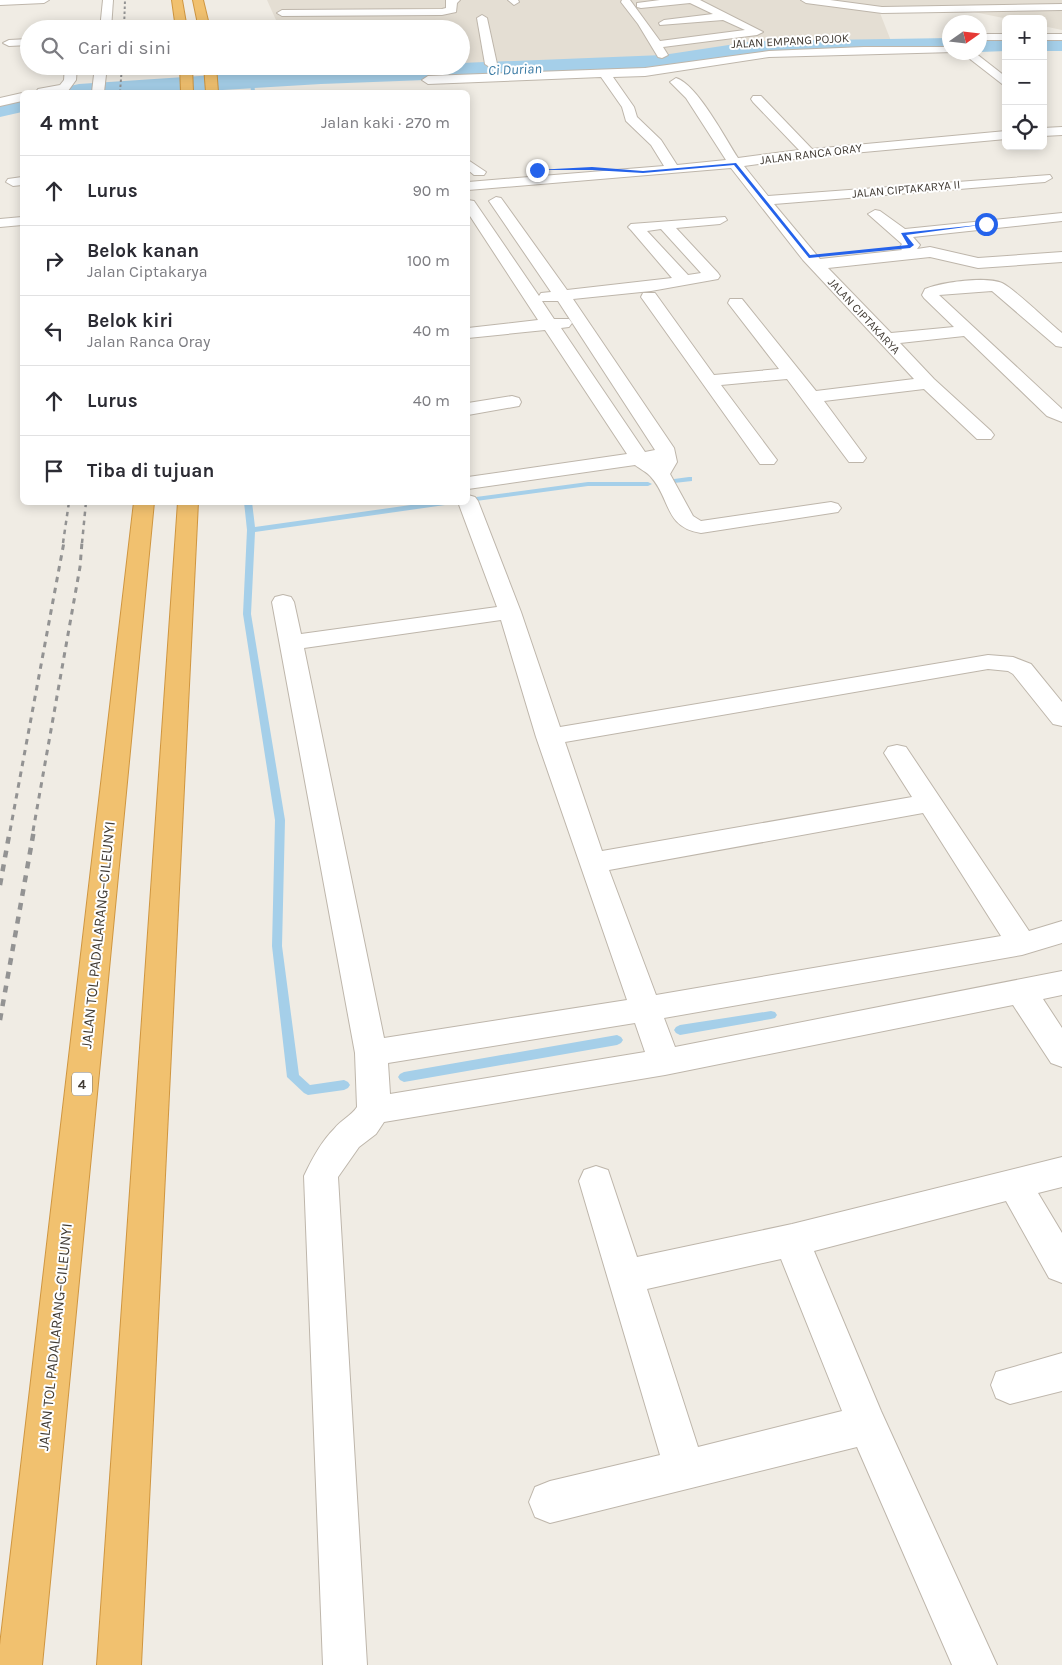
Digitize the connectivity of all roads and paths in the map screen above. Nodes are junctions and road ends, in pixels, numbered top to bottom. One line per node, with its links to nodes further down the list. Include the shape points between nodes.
1 (44, 0): 11 (street)
2 (108, 0): 20 (street)
3 (177, 0): 21 (highway)
4 (198, 0): 22 (highway)
5 (371, 0): 16 (street)
6 (393, 0): 17 (street)
7 (455, 0): 17 (street, via 451,0 453,9 449,11)
8 (692, 0): 10 (street); 18 (street)
9 (806, 0): 14 (street, via 882,10)
10 (664, 1): 13 (street)
11 (0, 2)
12 (626, 2): 34 (street, via 643,23)
13 (641, 5)
14 (1062, 7)
15 (282, 12): 16 (street)
16 (371, 12): 17 (street)
17 (391, 12)
18 (726, 16): 23 (street); 34 (street, via 757,32)
19 (482, 18): 36 (street)
20 (106, 20)
21 (180, 20)
22 (203, 20)
23 (664, 23)
24 (987, 37): 25 (street)
25 (1002, 37)
26 (1047, 37): 27 (street)
27 (1062, 37)
28 (864, 38): 29 (street, JALAN EMPANG POJOK)
29 (883, 38)
30 (761, 41): 34 (street, JALAN EMPANG POJOK)
31 (20, 42): 32 (street)
32 (9, 43)
33 (942, 50): 41 (street, via 769,54)
34 (659, 52)
35 (976, 60): 43 (street)
36 (490, 64)
37 (70, 75): 45 (street, via 69,84)
38 (100, 75): 46 (street)
39 (186, 75): 47 (highway)
40 (210, 75): 48 (highway)
41 (606, 75): 42 (street); 58 (street, via 628,107 631,118 656,143)
42 (428, 80)
43 (1002, 81)
44 (676, 82): 56 (street, JALAN CIPTAKARYA, via 692,96)
45 (53, 90)
46 (98, 90)
47 (187, 90)
48 (212, 90)
49 (20, 97): 51 (street)
50 (757, 99): 55 (street)
51 (0, 102)
52 (1062, 131): 53 (street)
53 (1047, 132)
54 (1002, 135): 55 (street, JALAN RANCA ORAY)
55 (809, 153): 56 (street, JALAN RANCA ORAY)
56 (735, 164): 58 (street, JALAN RANCA ORAY); 66 (street, JALAN CIPTAKARYA)
57 (471, 170): 59 (street)
58 (673, 170): 59 (street, JALAN RANCA ORAY)
59 (643, 172): 63 (street, JALAN RANCA ORAY)
60 (1046, 178): 66 (street, JALAN CIPTAKARYA II)
61 (683, 183): 62 (street)
62 (654, 186)
63 (470, 198)
64 (470, 198): 68 (street)
65 (514, 199): 68 (street)
66 (766, 200): 79 (street, JALAN CIPTAKARYA)
67 (470, 201): 83 (street)
68 (496, 201): 81 (street)
69 (875, 214): 77 (street)
70 (972, 214): 75 (street)
71 (1062, 217): 75 (street)
72 (720, 220): 76 (street)
73 (20, 221): 74 (street)
74 (0, 223)
75 (986, 224): 77 (street)
76 (665, 225): 80 (street, via 712,276); 80 (street, via 631,223)
77 (902, 234): 79 (street, via 912,245 910,247)
78 (1062, 257): 79 (street, via 978,263 930,252)
79 (813, 261): 89 (street, JALAN CIPTAKARYA)
80 (684, 281): 81 (street)
81 (562, 296): 83 (street); 85 (street)
82 (649, 297): 92 (street)
83 (534, 299): 86 (street)
84 (736, 303): 91 (street)
85 (580, 321): 86 (street); 102 (street)
86 (548, 324): 88 (street); 99 (street)
87 (967, 331): 89 (street); 90 (street, via 930,295 932,291 987,285 997,287); 97 (street)
88 (470, 333)
89 (885, 339): 93 (street, JALAN CIPTAKARYA)
90 (1062, 342)
91 (792, 373): 92 (street); 94 (street)
92 (709, 382): 101 (street)
93 (928, 383): 94 (street); 98 (street, JALAN CIPTAKARYA)
94 (811, 397): 100 (street)
95 (512, 402): 96 (street)
96 (470, 409)
97 (1062, 416)
98 (984, 435)
99 (639, 458): 102 (street); 103 (street)
100 (856, 458)
101 (767, 460)
102 (663, 464): 107 (street, via 685,520 695,526)
103 (470, 483)
104 (144, 505): 136 (highway, JALAN TOL PADALARANG–CILEUNYI / 4)
105 (188, 505): 137 (highway)
106 (470, 505): 109 (street)
107 (832, 508)
108 (283, 602): 110 (street)
109 (510, 612): 110 (street); 112 (street)
110 (293, 642): 121 (street)
111 (1062, 718): 112 (street, via 1022,669 1013,664 988,662)
112 (549, 737): 115 (street)
113 (897, 753): 114 (street)
114 (930, 803): 115 (street); 117 (street)
115 (592, 863): 120 (street)
116 (1062, 932): 117 (street)
117 (1022, 944): 120 (street)
118 (1062, 983): 119 (street)
119 (1021, 991): 122 (street); 123 (street)
120 (646, 1009): 121 (street); 123 (street)
121 (371, 1053): 124 (street)
122 (1062, 1054)
123 (665, 1062): 124 (street)
124 (374, 1110): 138 (street, via 332,1154 321,1176)
125 (1062, 1172): 127 (street)
126 (596, 1181): 130 (street)
127 (1015, 1185): 128 (street); 129 (street)
128 (792, 1240): 130 (street); 133 (street)
129 (1062, 1266)
130 (625, 1277): 134 (street)
131 (1062, 1372): 132 (street)
132 (1010, 1385)
133 (867, 1425): 134 (street); 139 (street)
134 (684, 1470): 135 (street)
135 (550, 1502)
136 (20, 1665)
137 (119, 1665)
138 (345, 1665)
139 (975, 1665)

